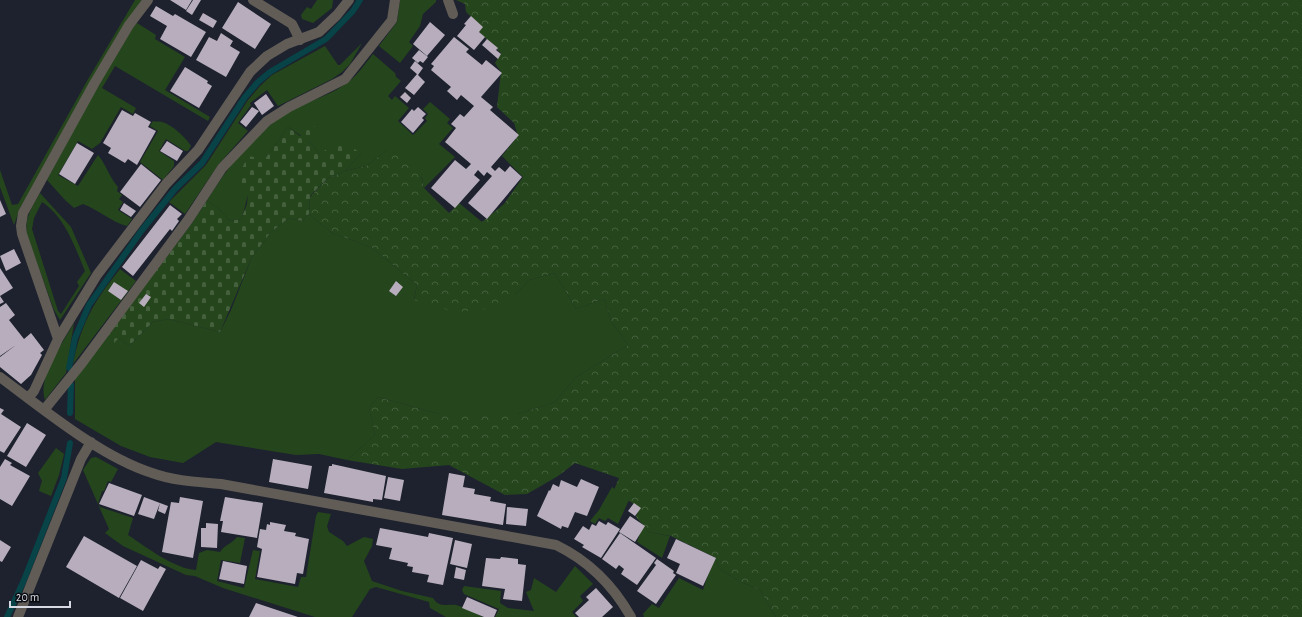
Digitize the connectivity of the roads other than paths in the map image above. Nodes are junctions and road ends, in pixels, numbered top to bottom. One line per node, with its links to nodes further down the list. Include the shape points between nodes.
1 (148, 0): 8 (street, via 129,25 94,84 23,213 22,234)
2 (253, 0): 7 (street, via 292,24)
3 (349, 0): 7 (street, via 319,32)
4 (395, 0): 11 (street, via 392,20 345,79 288,106 267,121 222,168 188,220)
5 (448, 0): 6 (street)
6 (453, 14)
7 (300, 40): 8 (street, via 287,44 267,56 250,72 198,150 166,184 97,275)
8 (58, 339): 10 (street, via 34,391)
9 (0, 377): 10 (street)
10 (28, 398): 11 (street)
11 (44, 410): 12 (street)
12 (91, 442): 13 (street, via 81,459); 14 (street, via 129,464 180,480 221,484 556,545 570,552 602,577 618,594)
13 (18, 617)
14 (632, 617)

